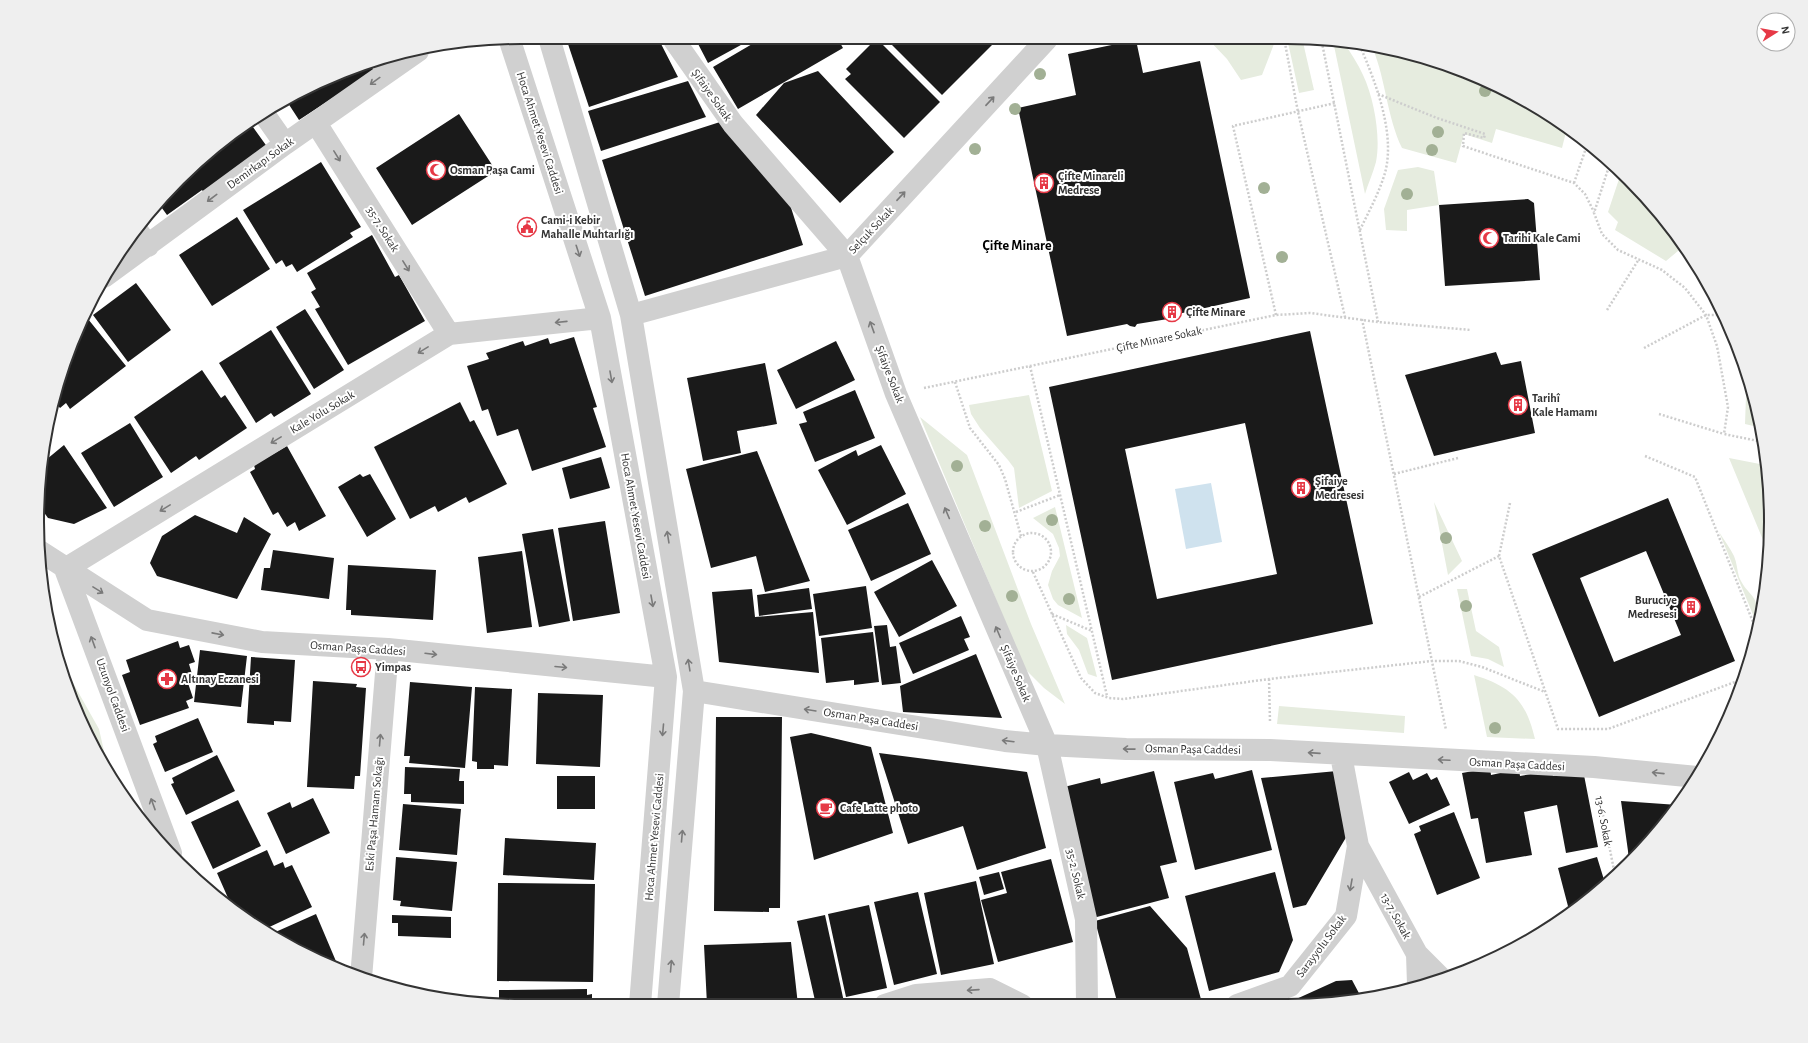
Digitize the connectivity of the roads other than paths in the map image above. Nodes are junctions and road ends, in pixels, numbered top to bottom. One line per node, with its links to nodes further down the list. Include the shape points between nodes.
1 (511, 44): 13 (street, Hoca Ahmet Yesevi Caddesi, one-way to 13)
2 (551, 44): 12 (street)
3 (677, 44): 10 (street, Şifaiye Sokak, via 733,124)
4 (1042, 44): 10 (street, Selçuk Sokak, one-way to 4)
5 (409, 57): 7 (street, Demirkapı Sokak, one-way to 7)
6 (267, 118): 8 (street)
7 (316, 123): 8 (street, Demirkapı Sokak); 14 (street, 35-7. Sokak, one-way to 14)
8 (285, 144): 9 (street, Demirkapı Sokak, one-way to 9)
9 (142, 238): 11 (street, Demirkapı Sokak)
10 (846, 256): 12 (street, Selçuk Sokak); 20 (street, Şifaiye Sokak, one-way to 10, via 896,394)
11 (123, 257)
12 (631, 314): 19 (street, one-way to 12)
13 (600, 318): 14 (street, Kale Yolu Sokak, one-way to 14); 18 (street, Hoca Ahmet Yesevi Caddesi, one-way to 18)
14 (449, 334): 16 (street, Kale Yolu Sokak, one-way to 16)
15 (45, 555): 16 (street)
16 (65, 569): 17 (street, Osman Paşa Caddesi, one-way to 17, via 147,620 262,642); 23 (street, Uzunyol Caddesi, one-way to 16)
17 (388, 649): 18 (street, Osman Paşa Caddesi, one-way to 18); 26 (street, Eski Paşa Hamam Sokağı, one-way to 17)
18 (666, 676): 29 (street, Hoca Ahmet Yesevi Caddesi, one-way to 29)
19 (694, 691): 20 (street, Osman Paşa Caddesi, one-way to 19); 30 (street, one-way to 19)
20 (1047, 745): 21 (street, Osman Paşa Caddesi, one-way to 20, via 1270,750 1126,749); 33 (street, 35-2. Sokak, via 1086,919)
21 (1341, 755): 22 (street, Osman Paşa Caddesi, one-way to 21, via 1594,767); 24 (street, Sarayyolu Sokak)
22 (1690, 776)
23 (166, 841)
24 (1358, 846): 25 (street, 13-7. Sokak); 34 (street, Sarayyolu Sokak, one-way to 34, via 1346,916 1290,986)
25 (1417, 954): 27 (street, 13-7. Sokak); 28 (street)
26 (362, 972)
27 (1438, 975)
28 (1418, 981)
29 (640, 999)
30 (668, 999)
31 (904, 999): 32 (street, one-way to 31, via 990,989 916,995)
32 (1010, 999)
33 (1087, 999)
34 (1254, 999)

